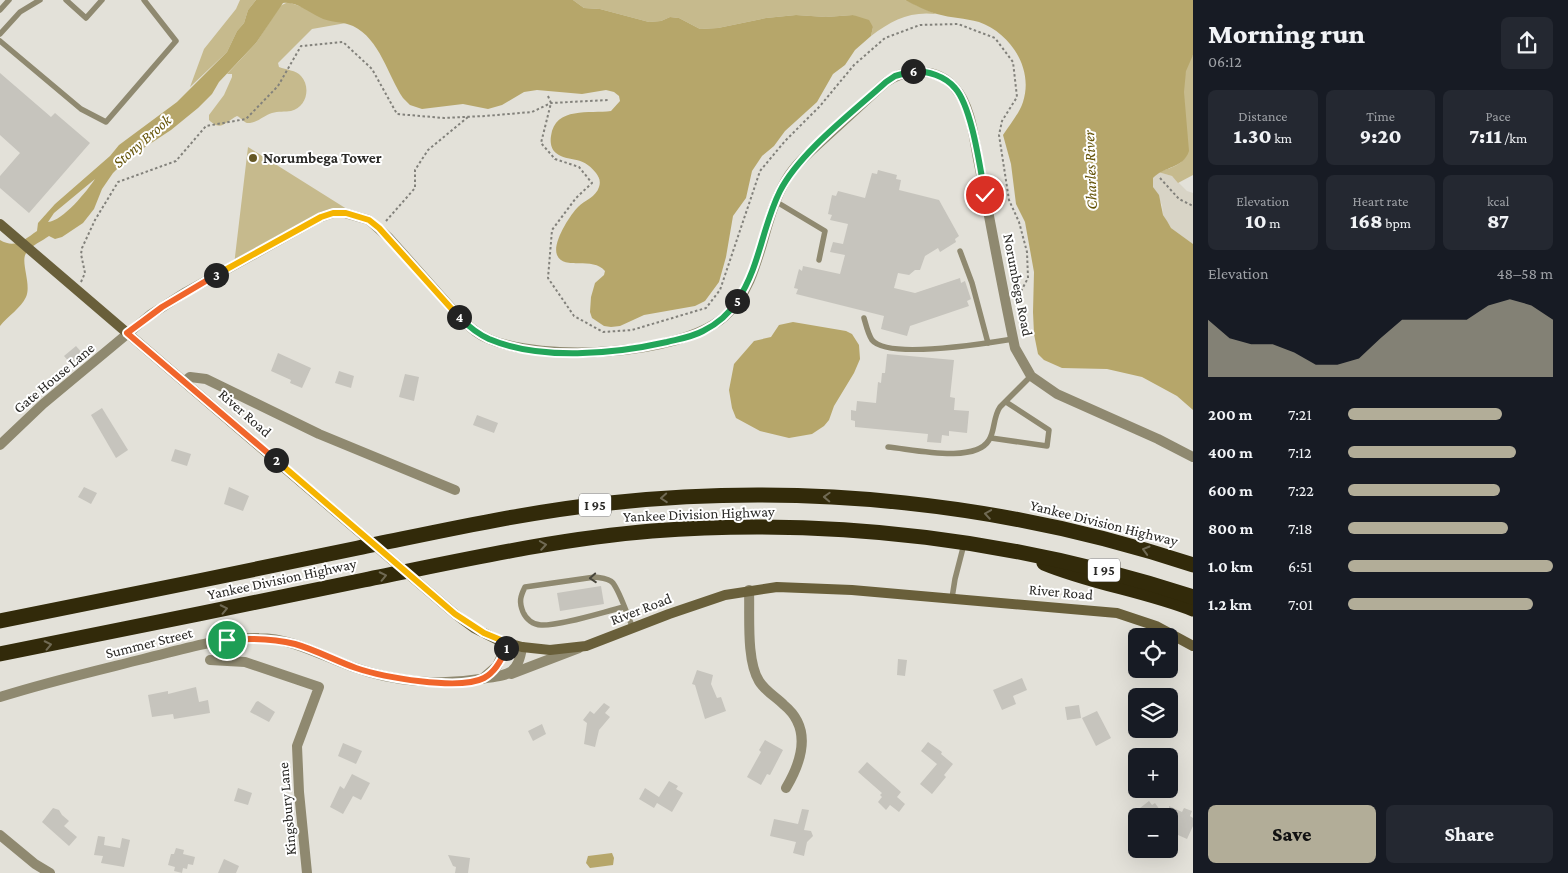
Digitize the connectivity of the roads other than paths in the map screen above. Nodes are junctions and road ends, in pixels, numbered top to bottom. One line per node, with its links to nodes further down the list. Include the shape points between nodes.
1 (9, 0): 6 (lane)
2 (40, 0): 7 (lane, via 20,12)
3 (66, 0): 4 (lane, via 86,18)
4 (102, 0)
5 (144, 0): 8 (lane, via 176,41 106,122 81,109)
6 (0, 10)
7 (0, 34)
8 (1, 43)
9 (775, 201): 12 (lane, via 825,232); 14 (street, Norumbega Road, via 753,271 741,296 724,317 702,332 638,348 548,351 514,347 488,339 461,319 379,228 369,220 346,213 321,217 180,295); 15 (street, Norumbega Road, via 804,157 886,82 915,71 946,80 961,96 969,118)
10 (0, 224): 14 (main road, River Road)
11 (960, 251): 16 (lane)
12 (819, 260)
13 (864, 318): 16 (lane, via 873,341 882,347 936,348)
14 (127, 333): 18 (main road, River Road); 21 (street, Gate House Lane)
15 (1013, 339): 16 (lane); 17 (street, Norumbega Road)
16 (988, 343)
17 (1031, 376): 19 (lane); 23 (street, Norumbega Road, via 1057,394)
18 (185, 381): 24 (street, River Road, via 190,377 206,379 319,434); 35 (main road, River Road, via 438,600 474,628)
19 (1006, 402): 20 (lane, via 996,413); 20 (lane, via 1049,430 1048,446)
20 (991, 438): 22 (lane, via 979,450 959,454)
21 (0, 445)
22 (888, 447)
23 (1193, 457)
24 (455, 490)
25 (965, 543): 26 (highway, Yankee Division Highway / I 95); 30 (lane); 39 (highway, Yankee Division Highway / I 95, one-way to 25, via 508,551 607,536 690,529 781,528 873,532)
26 (1012, 550): 29 (highway, Yankee Division Highway / I 95, via 1110,572); 32 (highway, via 1063,571)
27 (1189, 562): 33 (highway, Yankee Division Highway / I 95, one-way to 33, via 1076,532 947,508 834,497 703,496 610,503 518,516)
28 (749, 590): 30 (main road, River Road, via 828,588); 34 (main road, River Road, via 710,600); 44 (street, via 754,670 759,682 786,706 802,732 803,747 798,766)
29 (1193, 597)
30 (952, 598): 37 (main road, River Road, via 1117,613 1156,626)
31 (624, 607): 31 (lane, one-way to 31, via 613,583 606,578 595,577 526,587 520,602 524,615 539,625); 34 (lane)
32 (1193, 609)
33 (0, 621)
34 (633, 628): 36 (main road, River Road)
35 (508, 643): 38 (main road, River Road); 42 (street, via 497,666)
36 (586, 646): 38 (main road, River Road, via 558,650); 41 (street, Summer Street)
37 (1193, 646)
38 (522, 647): 41 (street, via 518,665)
39 (0, 654)
40 (210, 660): 47 (street, Kingsbury Lane, via 245,662 319,687 297,746)
41 (508, 675): 42 (street, Summer Street)
42 (482, 679): 43 (street, Summer Street, via 437,682 400,678 355,667 298,645 246,638 198,646)
43 (0, 697)
44 (786, 788)
45 (0, 835): 46 (street)
46 (50, 873)
47 (307, 873)

